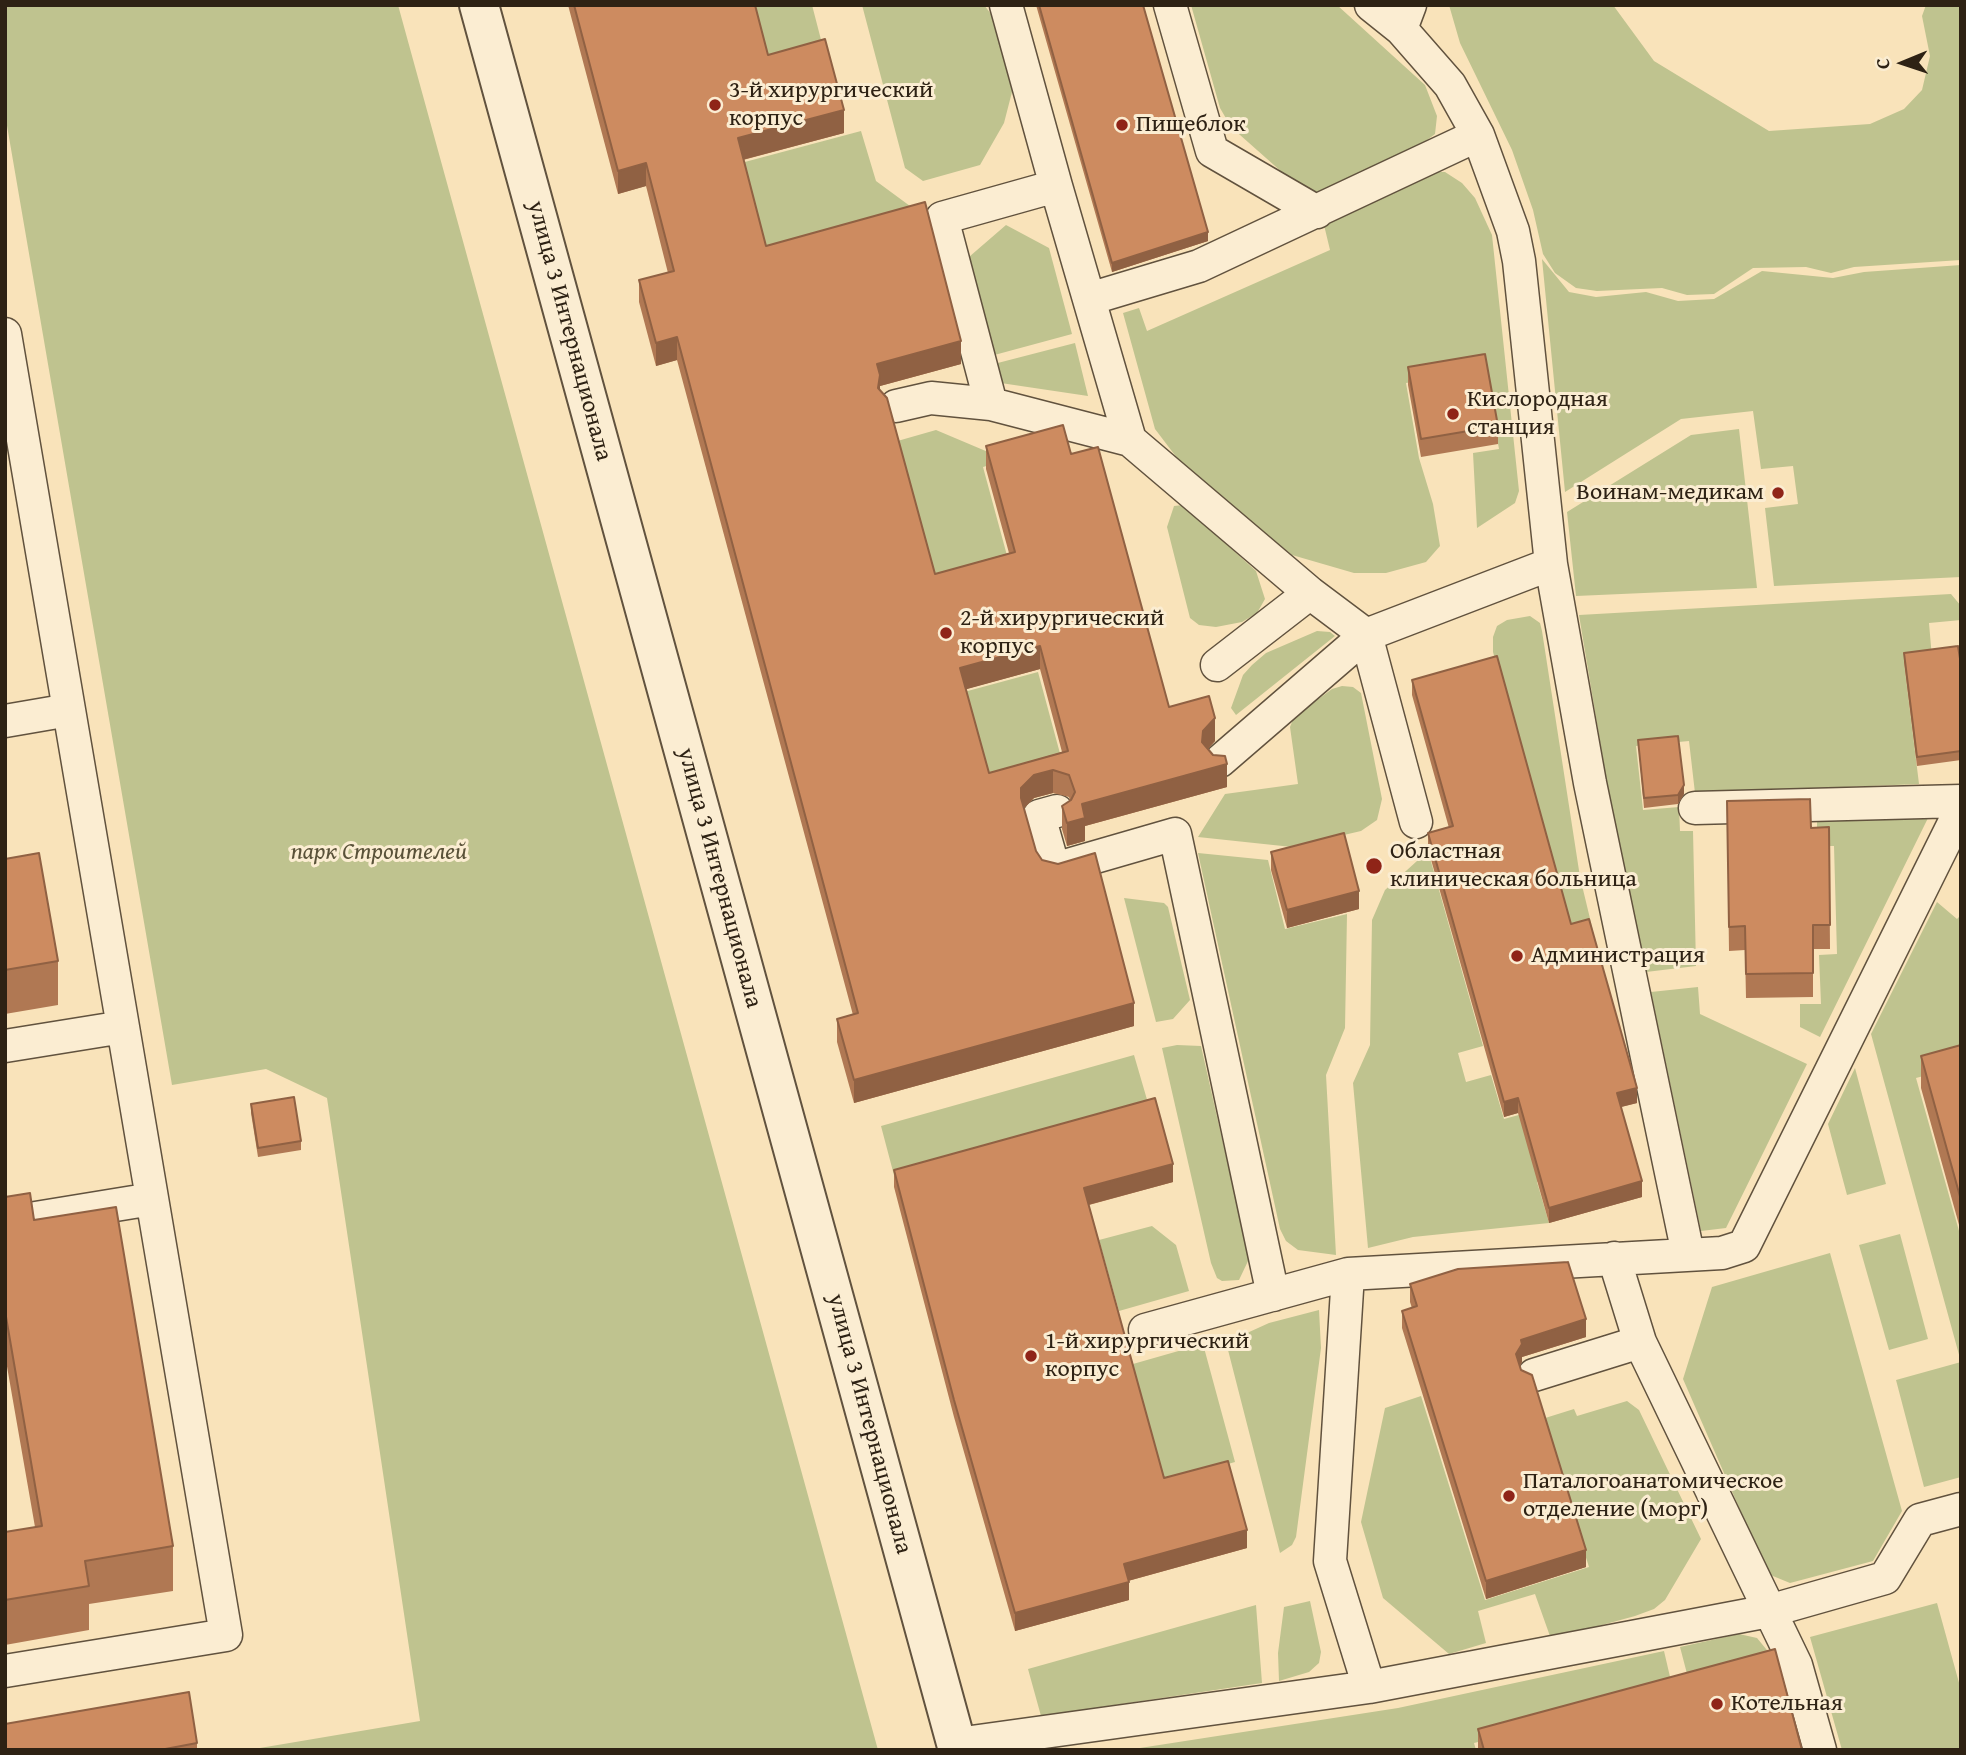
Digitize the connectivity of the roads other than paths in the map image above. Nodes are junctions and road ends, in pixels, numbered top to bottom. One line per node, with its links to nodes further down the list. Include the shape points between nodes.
1 (479, 5): 42 (street, улица 3 Интернационала)
2 (1006, 5): 7 (lane)
3 (1170, 5): 8 (lane, via 1212,151)
4 (1371, 5): 5 (lane)
5 (1406, 17): 6 (lane)
6 (1478, 135): 8 (lane); 15 (lane, via 1520,261)
7 (1056, 186): 9 (lane); 12 (lane, via 942,218)
8 (1317, 212): 9 (lane, via 1199,266)
9 (1090, 299): 14 (lane)
10 (5, 334): 11 (lane)
11 (8, 371): 19 (lane)
12 (991, 404): 13 (lane, via 931,398); 14 (lane)
13 (896, 406)
14 (1130, 440): 16 (lane)
15 (1551, 564): 17 (lane); 31 (lane, via 1590,783)
16 (1310, 593): 17 (lane); 18 (lane)
17 (1366, 635): 21 (lane); 26 (lane)
18 (1217, 665)
19 (69, 710): 20 (lane); 27 (lane)
20 (5, 721)
21 (1220, 761)
22 (1961, 801): 23 (lane)
23 (1695, 808)
24 (1961, 809): 31 (lane, via 1744,1246 1722,1253)
25 (1057, 811): 34 (lane, via 1039,816 1054,869 1175,834)
26 (1416, 822)
27 (123, 1027): 28 (lane); 29 (lane)
28 (5, 1046)
29 (152, 1199): 30 (lane); 40 (lane, via 226,1636)
30 (5, 1223)
31 (1688, 1254): 32 (lane)
32 (1614, 1258): 33 (lane); 36 (lane)
33 (1349, 1274): 34 (lane); 41 (lane, via 1330,1561)
34 (1273, 1295): 35 (lane)
35 (1145, 1330)
36 (1640, 1342): 37 (lane); 39 (lane)
37 (1534, 1375)
38 (1961, 1509): 39 (lane, via 1920,1520 1885,1578)
39 (1769, 1611): 41 (lane); 43 (lane, via 1796,1665)
40 (5, 1671)
41 (1369, 1687): 42 (lane)
42 (957, 1747)
43 (1819, 1750)

